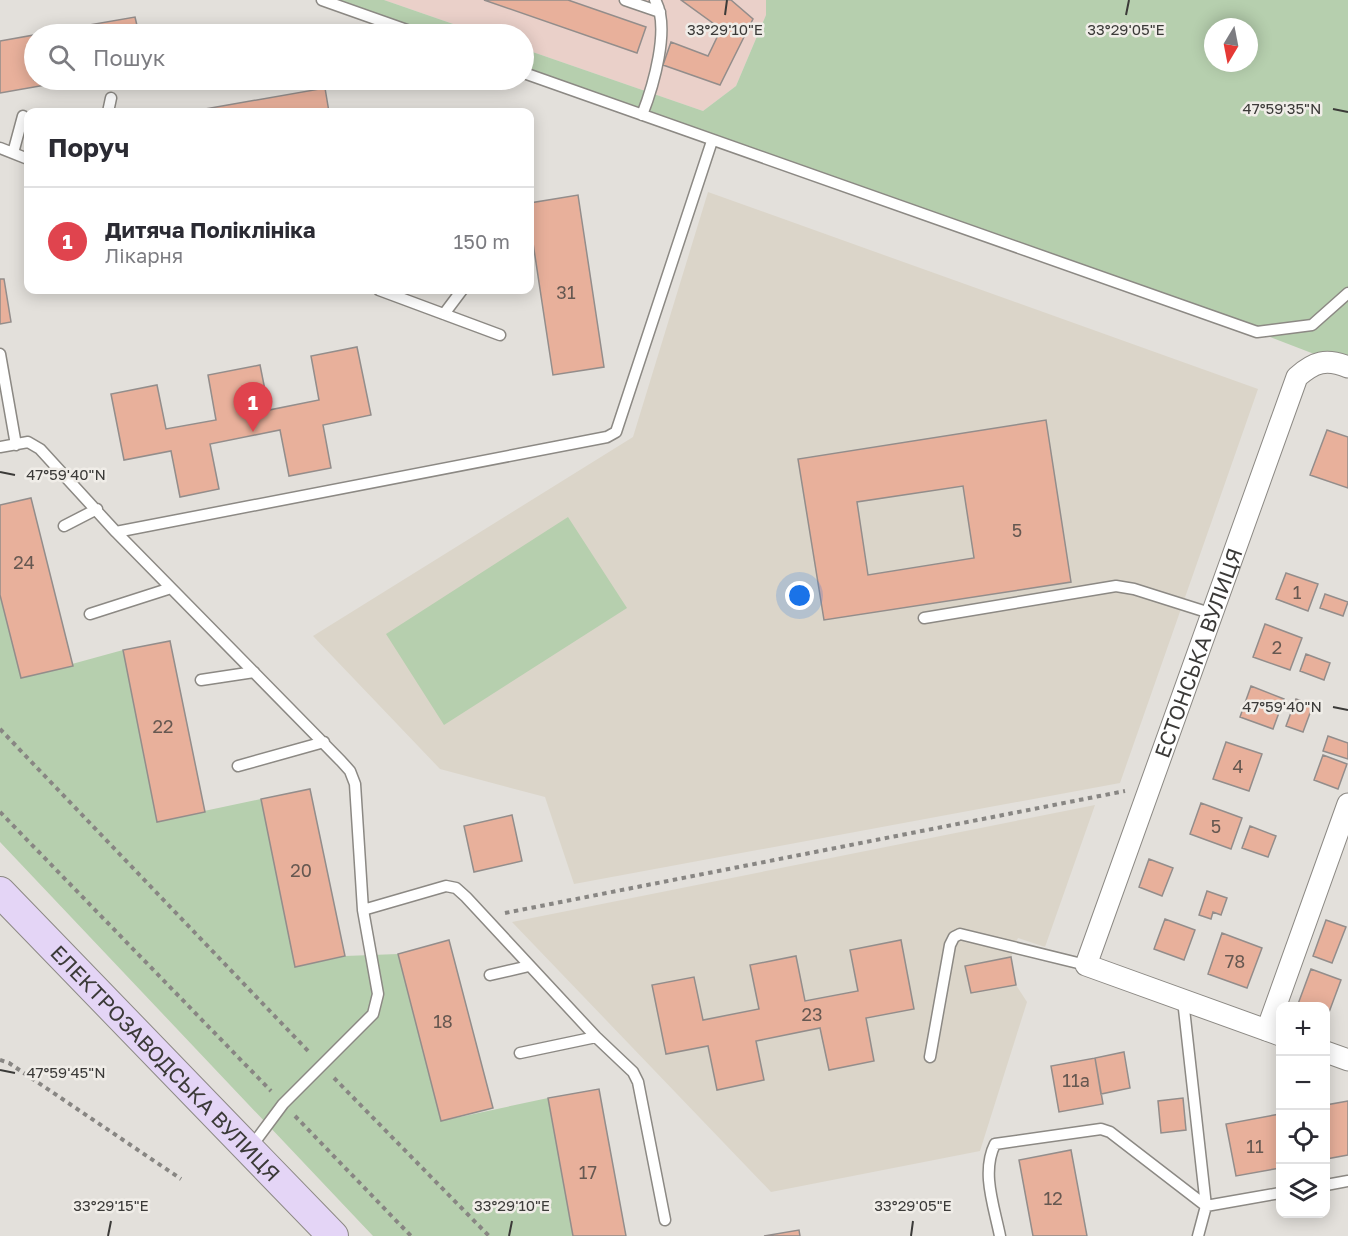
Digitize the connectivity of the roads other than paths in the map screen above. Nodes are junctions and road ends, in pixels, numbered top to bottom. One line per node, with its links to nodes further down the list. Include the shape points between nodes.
1 (322, 0): 5 (lane)
2 (625, 0): 4 (lane)
3 (655, 0): 4 (lane)
4 (660, 12): 9 (lane, via 663,25)
5 (390, 24)
6 (534, 77): 9 (lane)
7 (111, 98): 8 (lane)
8 (109, 108)
9 (642, 115): 11 (lane)
10 (23, 116): 13 (lane)
11 (712, 141): 15 (lane, via 1257,332 1312,325); 26 (lane, via 616,432 608,437 446,470)
12 (0, 148): 13 (lane)
13 (13, 153): 14 (lane)
14 (24, 157)
15 (1348, 293)
16 (390, 294): 18 (lane)
17 (459, 294): 18 (lane)
18 (444, 314): 19 (lane)
19 (500, 335)
20 (0, 354): 22 (lane)
21 (1340, 364): 29 (street, ЕСТОНСЬКА ВУЛИЦЯ, via 1311,364 1297,377)
22 (16, 445): 23 (lane); 24 (lane, via 35,444)
23 (0, 447)
24 (97, 509): 25 (lane); 26 (lane)
25 (64, 526)
26 (116, 532): 27 (lane)
27 (171, 588): 28 (lane); 31 (lane)
28 (90, 614)
29 (1212, 614): 30 (lane, via 1116,586); 38 (street, ЕСТОНСЬКА ВУЛИЦЯ)
30 (924, 618)
31 (254, 672): 32 (lane); 33 (lane)
32 (201, 680)
33 (324, 742): 34 (lane); 37 (lane, via 350,771 355,784)
34 (238, 766)
35 (1348, 804): 42 (street)
36 (0, 892): 48 (main road, ЕЛЕКТРОЗАВОДСЬКА ВУЛИЦЯ)
37 (363, 910): 39 (lane, via 446,886 456,888); 48 (lane, via 378,994 373,1014 284,1104)
38 (1086, 965): 41 (street); 46 (lane, via 960,934 950,945)
39 (529, 966): 40 (lane); 43 (lane)
40 (489, 975)
41 (1183, 1000): 42 (street); 52 (lane)
42 (1274, 1033)
43 (596, 1037): 44 (lane); 53 (lane, via 633,1072 638,1082)
44 (520, 1053)
45 (1330, 1053): 47 (street)
46 (930, 1056)
47 (1348, 1060)
48 (249, 1150): 54 (main road, ЕЛЕКТРОЗАВОДСЬКА ВУЛИЦЯ)
49 (1348, 1180): 50 (lane)
50 (1330, 1184)
51 (1276, 1194): 52 (lane)
52 (1206, 1206): 55 (lane, via 1110,1132 1090,1129 995,1144 988,1158 988,1173); 56 (lane)
53 (665, 1220)
54 (333, 1236)
55 (1000, 1236)
56 (1198, 1236)

